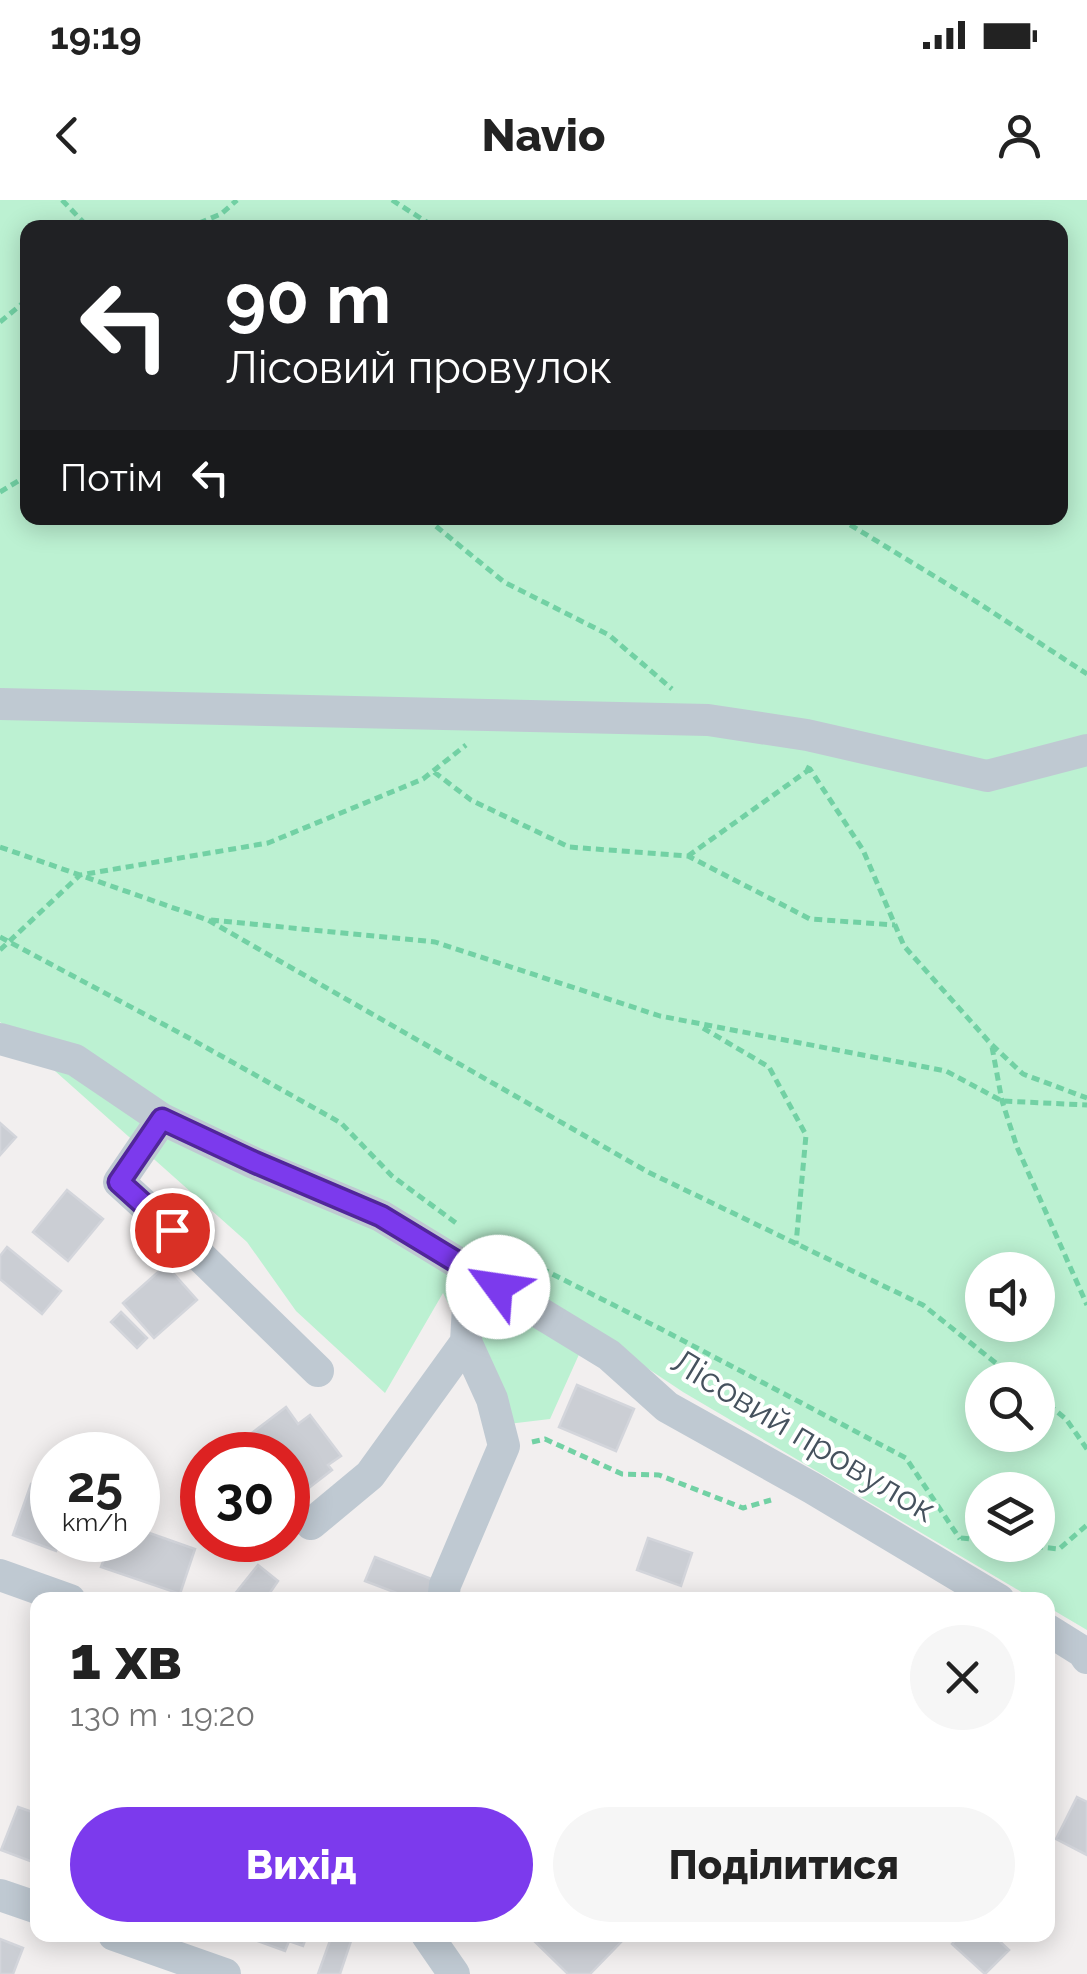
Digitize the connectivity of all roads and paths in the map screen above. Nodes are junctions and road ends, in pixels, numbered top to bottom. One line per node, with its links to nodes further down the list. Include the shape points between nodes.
1 (62, 200): 4 (path)
2 (237, 200): 5 (path)
3 (392, 200): 6 (path)
4 (81, 220)
5 (207, 220)
6 (423, 220)
7 (20, 306): 8 (path)
8 (0, 322)
9 (435, 525): 14 (path, via 504,582 609,635)
10 (850, 525): 11 (path)
11 (1087, 674)
12 (0, 704): 13 (street)
13 (504, 715): 14 (street); 18 (path)
14 (708, 720): 15 (street, via 807,734 987,776)
15 (1087, 750)
16 (793, 760): 17 (path)
17 (810, 768): 20 (path); 23 (path, via 863,850)
18 (433, 771): 20 (path, via 472,800 569,847); 21 (path, via 268,843)
19 (0, 847): 21 (path)
20 (688, 856): 23 (path, via 810,919)
21 (80, 874): 22 (path); 25 (path)
22 (208, 920): 27 (path, via 434,942); 35 (path, via 648,1172)
23 (895, 925): 29 (path, via 904,946)
24 (0, 937): 25 (path)
25 (10, 942): 26 (path); 33 (path, via 341,1123 392,1176)
26 (0, 950)
27 (696, 1024): 30 (path, via 946,1071); 35 (path, via 769,1067 806,1135)
28 (0, 1039): 32 (street, via 75,1060)
29 (991, 1044): 30 (path); 31 (path, via 1024,1074)
30 (1002, 1101): 31 (path); 37 (path)
31 (1087, 1102)
32 (162, 1119): 36 (street, Лісовий провулок, via 381,1216); 40 (street, via 119,1182)
33 (468, 1232)
34 (483, 1240): 47 (path, via 906,1458)
35 (796, 1244): 39 (path, via 923,1305)
36 (470, 1270): 38 (street); 44 (street, Лісовий провулок, via 609,1355 667,1407)
37 (1087, 1305)
38 (466, 1342): 42 (street, via 492,1398); 45 (street, via 370,1475)
39 (994, 1362)
40 (318, 1371)
41 (1055, 1410): 43 (path)
42 (504, 1446): 44 (path, via 545,1439 622,1474 658,1475 744,1508); 53 (street)
43 (1087, 1449)
44 (812, 1488): 54 (street, Лісовий провулок)
45 (310, 1524)
46 (1087, 1525): 50 (path)
47 (959, 1538): 48 (path); 49 (path)
48 (965, 1539)
49 (965, 1547)
50 (1055, 1549)
51 (0, 1575): 52 (street)
52 (48, 1592)
53 (445, 1592)
54 (987, 1592)
55 (1055, 1634): 56 (street)
56 (1087, 1658)
57 (0, 1895): 58 (street)
58 (30, 1905)
59 (134, 1942): 62 (street)
60 (430, 1942): 61 (street)
61 (444, 1972)
62 (225, 1974)

